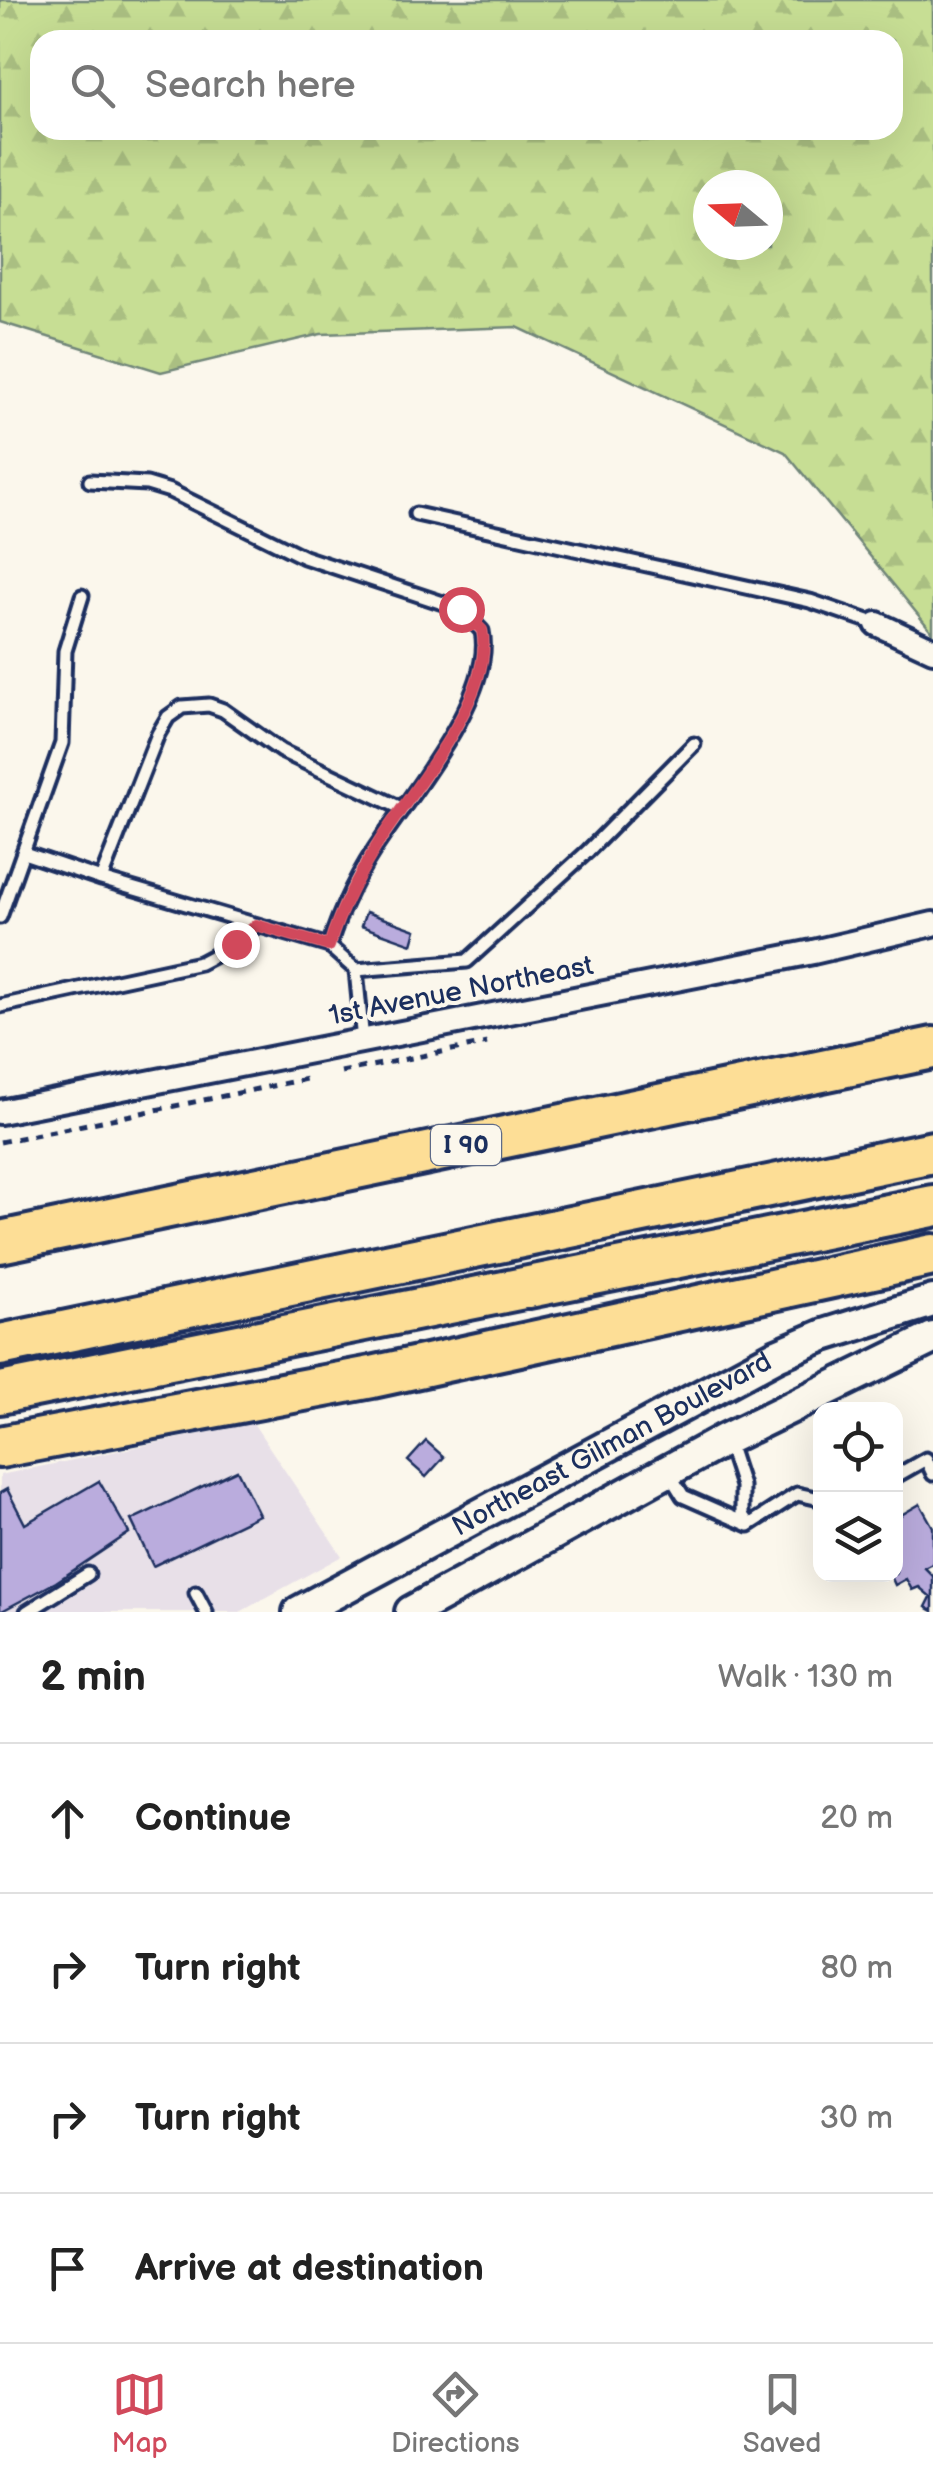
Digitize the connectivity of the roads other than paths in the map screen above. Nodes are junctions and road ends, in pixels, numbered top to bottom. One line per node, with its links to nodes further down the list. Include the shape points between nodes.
1 (90, 481): 7 (lane, via 170,491 304,557 461,609 477,622 485,641 480,668 442,755)
2 (416, 514): 4 (lane, via 810,601)
3 (82, 596): 8 (lane, via 65,651 62,742)
4 (877, 624): 5 (street)
5 (933, 650)
6 (694, 744): 14 (lane, via 468,961)
7 (402, 810): 9 (lane, via 281,752 223,710 182,707 158,734); 13 (lane, via 353,886)
8 (24, 853): 9 (lane); 10 (lane)
9 (101, 879): 12 (lane)
10 (0, 917)
11 (933, 924): 16 (street, 1st Avenue Northeast)
12 (256, 925): 13 (lane); 15 (lane, via 200,963)
13 (329, 946): 14 (lane)
14 (356, 970): 16 (lane)
15 (0, 1006)
16 (363, 1041): 18 (street, 1st Avenue Northeast)
17 (933, 1048): 21 (highway, I 90)
18 (0, 1112)
19 (933, 1152): 25 (highway)
20 (933, 1206): 26 (highway)
21 (0, 1242)
22 (933, 1254): 29 (highway, via 372,1377)
23 (933, 1300): 27 (street, Northeast Gilman Boulevard, via 824,1335)
24 (933, 1338): 28 (street, Northeast Gilman Boulevard)
25 (0, 1346)
26 (0, 1393)
27 (699, 1394): 28 (street); 40 (street, Northeast Gilman Boulevard)
28 (726, 1440): 30 (street, Northeast Gilman Boulevard); 34 (lane)
29 (0, 1447)
30 (668, 1472): 34 (lane, via 683,1496); 37 (street, Northeast Gilman Boulevard)
31 (903, 1472): 32 (lane, via 926,1460)
32 (933, 1474)
33 (813, 1498): 34 (lane, via 797,1494)
34 (749, 1525)
35 (88, 1574): 38 (lane)
36 (196, 1593): 39 (lane)
37 (442, 1604): 41 (street, Northeast Gilman Boulevard)
38 (26, 1612)
39 (206, 1612)
40 (299, 1612)
41 (411, 1612)

